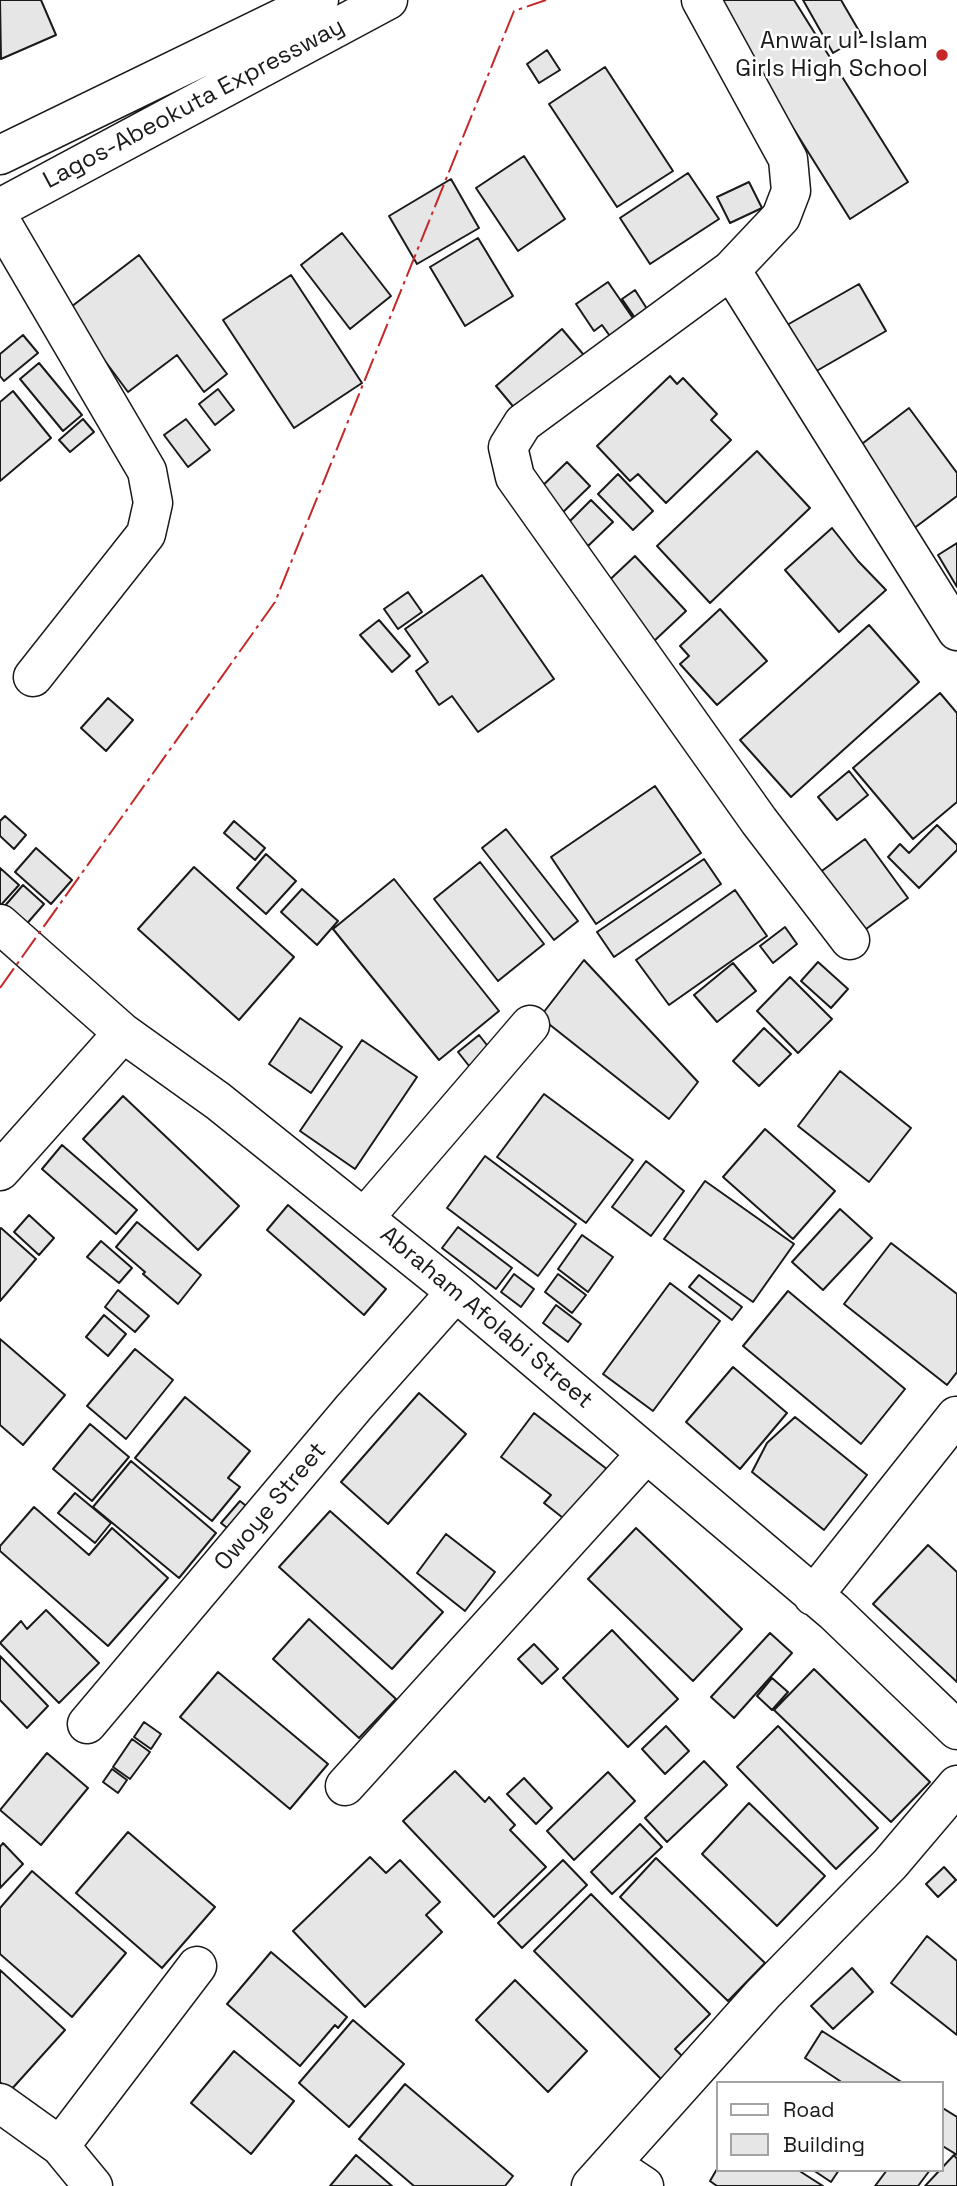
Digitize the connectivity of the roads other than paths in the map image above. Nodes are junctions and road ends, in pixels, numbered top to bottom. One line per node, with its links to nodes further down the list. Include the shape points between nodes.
1 (319, 0): 4 (main road, Lagos-Abeokuta Expressway)
2 (388, 0): 5 (main road, Lagos-Abeokuta Expressway)
3 (701, 0): 7 (main road, via 788,159 791,191 781,217)
4 (0, 155)
5 (0, 208)
6 (0, 220): 9 (main road, via 147,471 153,503 146,534)
7 (731, 271): 8 (main road); 11 (main road, via 523,423 508,447 515,477 759,821)
8 (957, 631)
9 (33, 677)
10 (0, 924): 13 (main road, Abraham Afolabi Street)
11 (850, 940)
12 (530, 1025): 15 (main road)
13 (123, 1033): 14 (main road); 15 (main road, Abraham Afolabi Street)
14 (0, 1171)
15 (365, 1217): 16 (main road, Abraham Afolabi Street)
16 (456, 1292): 18 (main road, Abraham Afolabi Street); 20 (main road, Owoye Street)
17 (956, 1416): 19 (main road)
18 (646, 1454): 19 (main road, Abraham Afolabi Street); 23 (main road)
19 (813, 1596): 21 (main road, Abraham Afolabi Street)
20 (88, 1724)
21 (957, 1730)
22 (957, 1785): 27 (main road, via 890,1864 763,1994)
23 (345, 1786)
24 (197, 1966): 26 (main road)
25 (0, 2103): 26 (main road)
26 (60, 2146): 28 (main road)
27 (601, 2175): 29 (main road)
28 (93, 2186)
29 (644, 2186)

